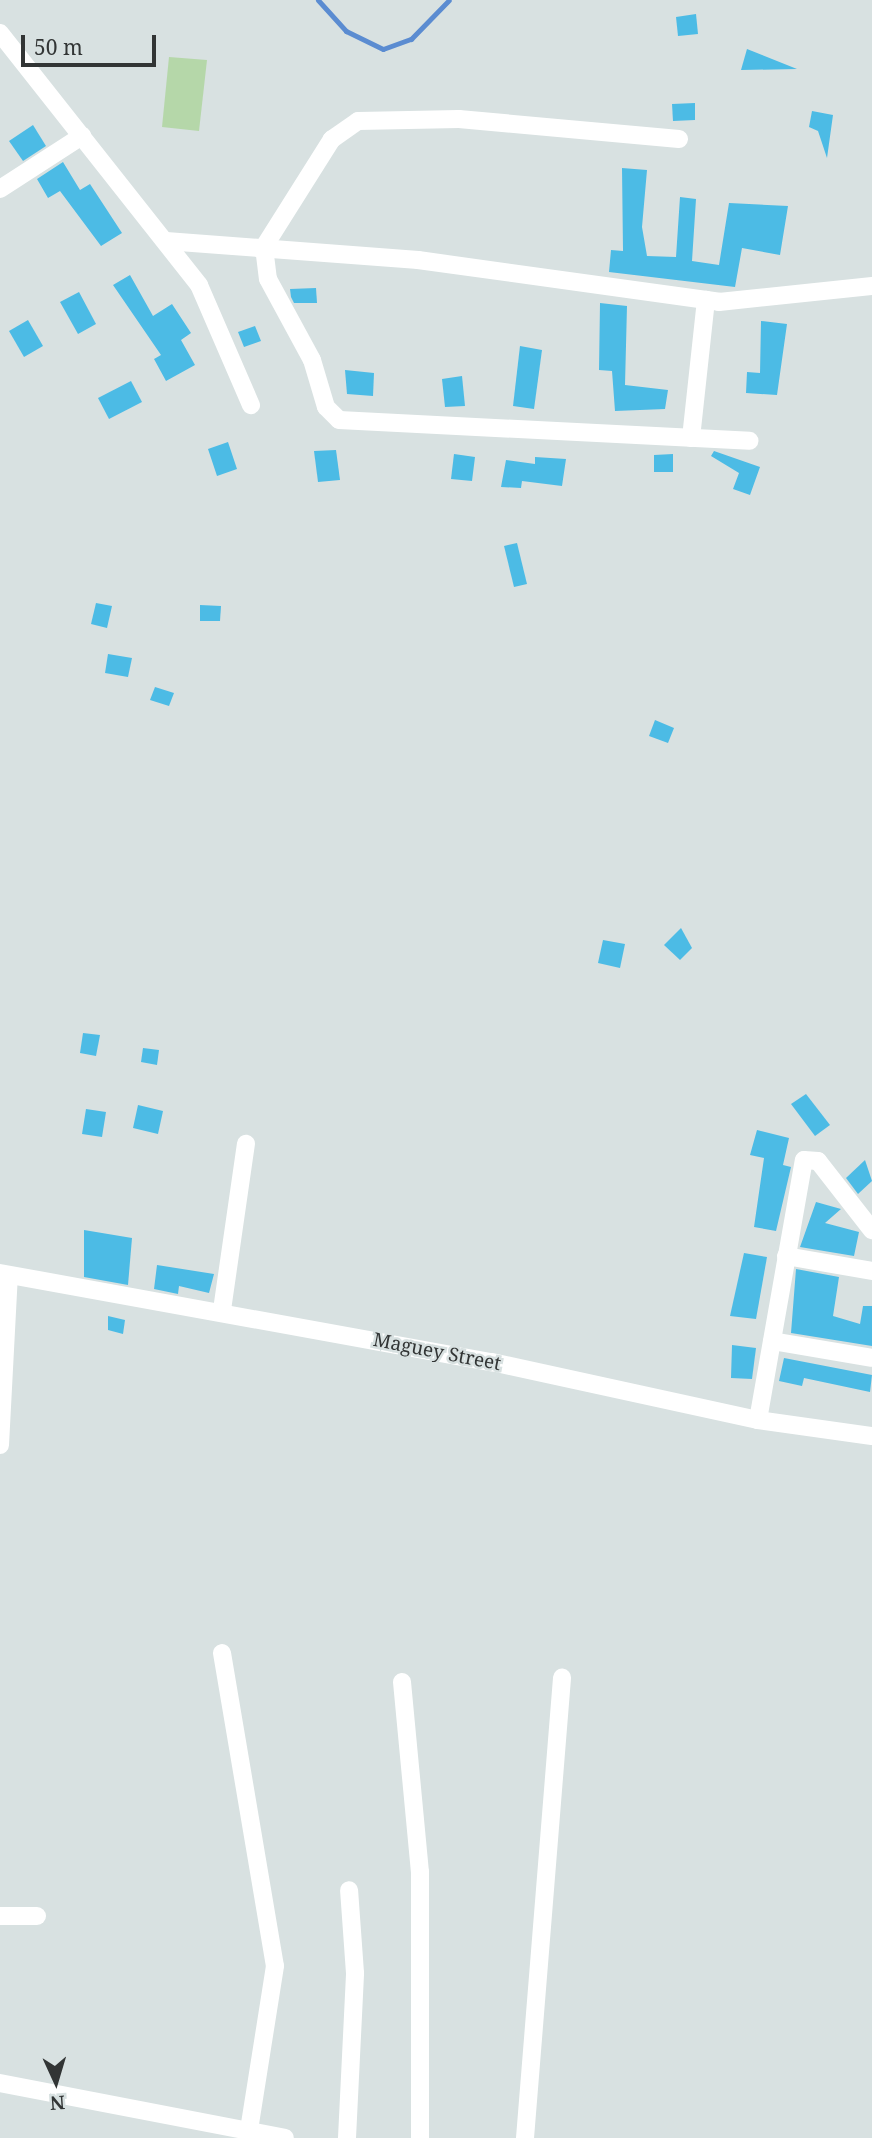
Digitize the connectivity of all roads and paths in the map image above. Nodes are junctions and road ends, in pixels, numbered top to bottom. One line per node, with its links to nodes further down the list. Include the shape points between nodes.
1 (0, 33): 2 (street)
2 (82, 136): 4 (street); 5 (street)
3 (679, 139): 6 (street, via 459,119 358,121 332,139)
4 (0, 189)
5 (166, 241): 6 (street); 9 (street, via 214,312)
6 (264, 247): 8 (street, via 418,260); 10 (street, via 273,294 312,360 326,407 339,420)
7 (872, 286): 8 (street, via 748,302)
8 (706, 300): 10 (street)
9 (251, 405)
10 (691, 438): 11 (street)
11 (750, 441)
12 (246, 1143): 17 (street)
13 (872, 1230): 14 (street, via 818,1161 807,1159)
14 (786, 1256): 15 (street); 18 (street)
15 (872, 1271)
16 (5, 1274): 17 (street, Maguey Street); 22 (street)
17 (222, 1310): 20 (street, Maguey Street)
18 (772, 1341): 19 (street); 20 (street)
19 (872, 1358)
20 (758, 1420): 21 (street, Maguey Street)
21 (872, 1436)
22 (0, 1445)
23 (222, 1653): 30 (street, via 275,1956)
24 (562, 1677): 34 (street)
25 (402, 1682): 33 (street, via 420,1872)
26 (349, 1890): 32 (street, via 355,1973)
27 (0, 1916): 28 (street)
28 (37, 1916)
29 (0, 2083): 30 (street)
30 (249, 2130): 31 (street)
31 (285, 2138)
32 (346, 2138)
33 (420, 2138)
34 (525, 2138)

